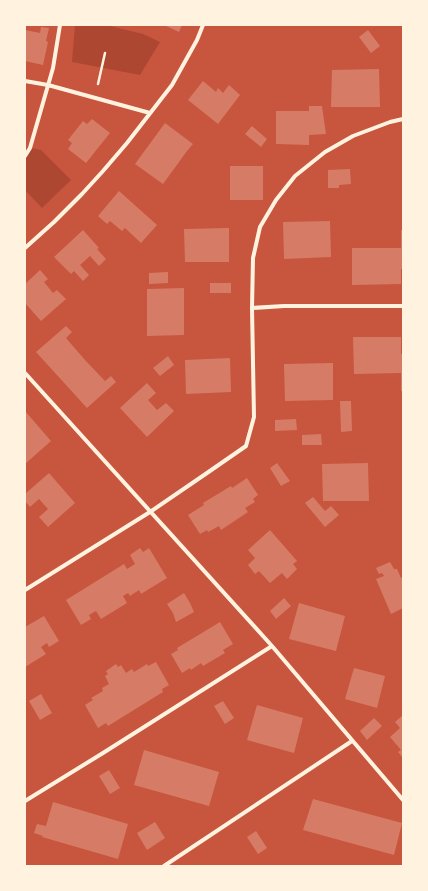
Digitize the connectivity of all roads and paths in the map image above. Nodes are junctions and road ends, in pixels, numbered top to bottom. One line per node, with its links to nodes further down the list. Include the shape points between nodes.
1 (60, 25): 5 (street, via 54,68)
2 (203, 25): 7 (street, via 172,85)
3 (105, 53): 6 (path)
4 (25, 81): 5 (street)
5 (48, 85): 6 (street); 9 (street, via 30,148)
6 (94, 98): 7 (street)
7 (150, 113): 10 (street, via 103,171)
8 (403, 119): 12 (street, via 353,136 325,152 295,176 276,200 260,227 253,258)
9 (25, 156)
10 (25, 248)
11 (403, 306): 12 (street)
12 (252, 308): 14 (street, via 254,417 246,446)
13 (25, 373): 14 (street)
14 (150, 512): 15 (street); 16 (street)
15 (25, 590)
16 (272, 646): 17 (street); 19 (street)
17 (352, 741): 18 (street); 20 (street)
18 (403, 800)
19 (25, 801)
20 (164, 866)

